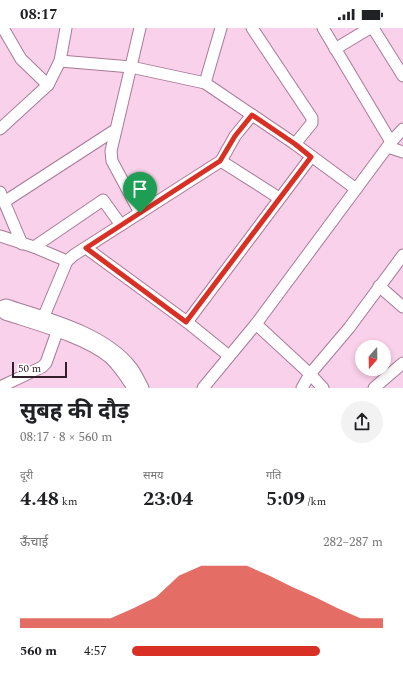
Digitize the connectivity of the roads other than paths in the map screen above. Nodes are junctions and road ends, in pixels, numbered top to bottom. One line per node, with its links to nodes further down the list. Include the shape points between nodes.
1 (3, 28): 14 (street, via 20,59)
2 (66, 28): 10 (street)
3 (140, 28): 11 (street)
4 (221, 28): 13 (street)
5 (252, 28): 19 (street, via 312,118 312,123)
6 (323, 28): 9 (street)
7 (370, 28): 9 (street)
8 (373, 28): 12 (street)
9 (335, 49): 20 (street)
10 (60, 61): 11 (street); 14 (street)
11 (131, 67): 13 (street); 18 (street)
12 (403, 76)
13 (204, 83): 15 (street)
14 (48, 85): 16 (street)
15 (252, 115): 19 (street); 23 (street)
16 (0, 128)
17 (403, 129): 20 (street)
18 (115, 130): 25 (street); 27 (street, via 112,161)
19 (295, 144): 22 (street)
20 (389, 144): 21 (street); 24 (street)
21 (403, 152)
22 (311, 157): 24 (street); 26 (street)
23 (220, 161): 26 (street); 27 (street)
24 (356, 189): 40 (street)
25 (2, 197): 30 (street)
26 (279, 198): 39 (street)
27 (140, 213): 28 (street)
28 (121, 225): 31 (street, via 103,200); 32 (street)
29 (0, 236): 30 (street)
30 (22, 244): 31 (street)
31 (34, 247): 34 (street)
32 (86, 248): 34 (street); 39 (street)
33 (403, 255): 35 (street)
34 (67, 261): 38 (street)
35 (379, 286): 36 (street); 45 (street, via 349,328)
36 (403, 307)
37 (0, 308): 38 (street, via 5,314 20,314)
38 (42, 322): 41 (street); 42 (street, via 88,334)
39 (186, 322): 43 (street)
40 (256, 324): 43 (street); 45 (street)
41 (57, 332): 42 (street); 46 (street, via 46,363 42,367)
42 (96, 343): 47 (street)
43 (229, 356): 48 (street)
44 (403, 363): 51 (street)
45 (310, 374): 49 (street); 50 (street)
46 (0, 387)
47 (138, 387)
48 (203, 388)
49 (302, 388)
50 (323, 388)
51 (374, 388)

